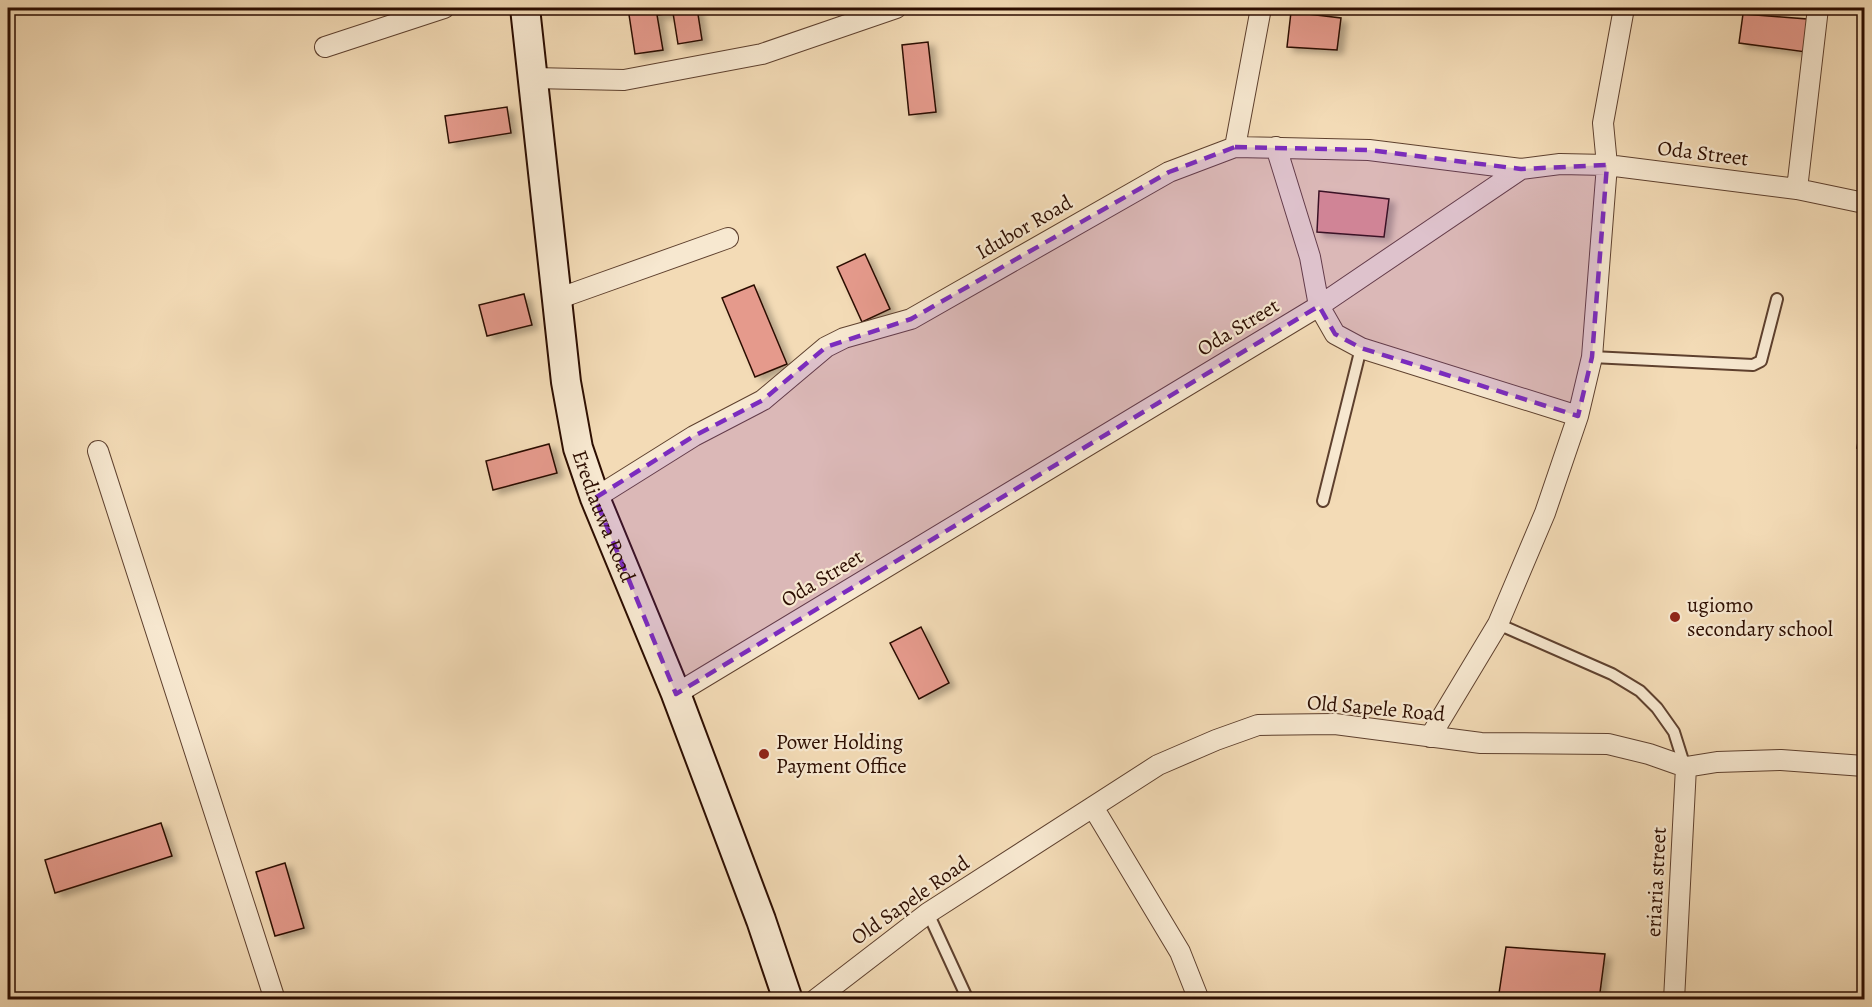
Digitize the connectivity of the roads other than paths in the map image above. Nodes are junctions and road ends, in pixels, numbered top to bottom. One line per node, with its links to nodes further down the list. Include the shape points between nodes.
1 (444, 8): 7 (street)
2 (525, 8): 8 (street, Erediauwa Road)
3 (896, 8): 8 (street, via 762,54 624,80)
4 (1261, 8): 9 (street)
5 (1624, 8): 11 (street, via 1603,123)
6 (1818, 8): 13 (street)
7 (325, 47)
8 (533, 78): 16 (street, Erediauwa Road)
9 (1235, 147): 10 (street, Idubor Road); 23 (street, Idubor Road, via 1169,172 911,319 826,347 763,400 694,436)
10 (1276, 147): 12 (street, Idubor Road, via 1369,150); 18 (street, via 1310,256)
11 (1607, 165): 12 (street, Oda Street, via 1560,164); 13 (street, Oda Street); 20 (street)
12 (1521, 169): 18 (street, Oda Street)
13 (1797, 189): 14 (street, Oda Street)
14 (1864, 203)
15 (728, 238): 16 (street)
16 (557, 299): 23 (street, Erediauwa Road, via 578,448)
17 (1777, 299): 20 (lane, via 1766,349 1761,361 1753,365)
18 (1319, 306): 19 (street, via 1335,334); 26 (street, Oda Street)
19 (1361, 348): 21 (street); 24 (lane)
20 (1592, 357): 21 (street)
21 (1578, 416): 25 (street, via 1545,513)
22 (98, 451): 32 (street)
23 (595, 498): 26 (street, Erediauwa Road)
24 (1323, 501)
25 (1498, 624): 27 (street); 29 (lane, via 1612,674 1640,692 1674,732)
26 (676, 694): 33 (street, Erediauwa Road)
27 (1430, 737): 29 (street, Old Sapele Road, via 1481,743 1608,744); 30 (street, Old Sapele Road, via 1335,724 1258,725 1158,765)
28 (1864, 766): 29 (street, Old Sapele Road, via 1781,759)
29 (1686, 767): 37 (street, eriaria street)
30 (1093, 807): 31 (street, Old Sapele Road); 36 (street, via 1180,952)
31 (928, 913): 34 (street, Old Sapele Road); 35 (lane)
32 (275, 999)
33 (788, 999)
34 (814, 999)
35 (968, 999)
36 (1199, 999)
37 (1674, 999)

